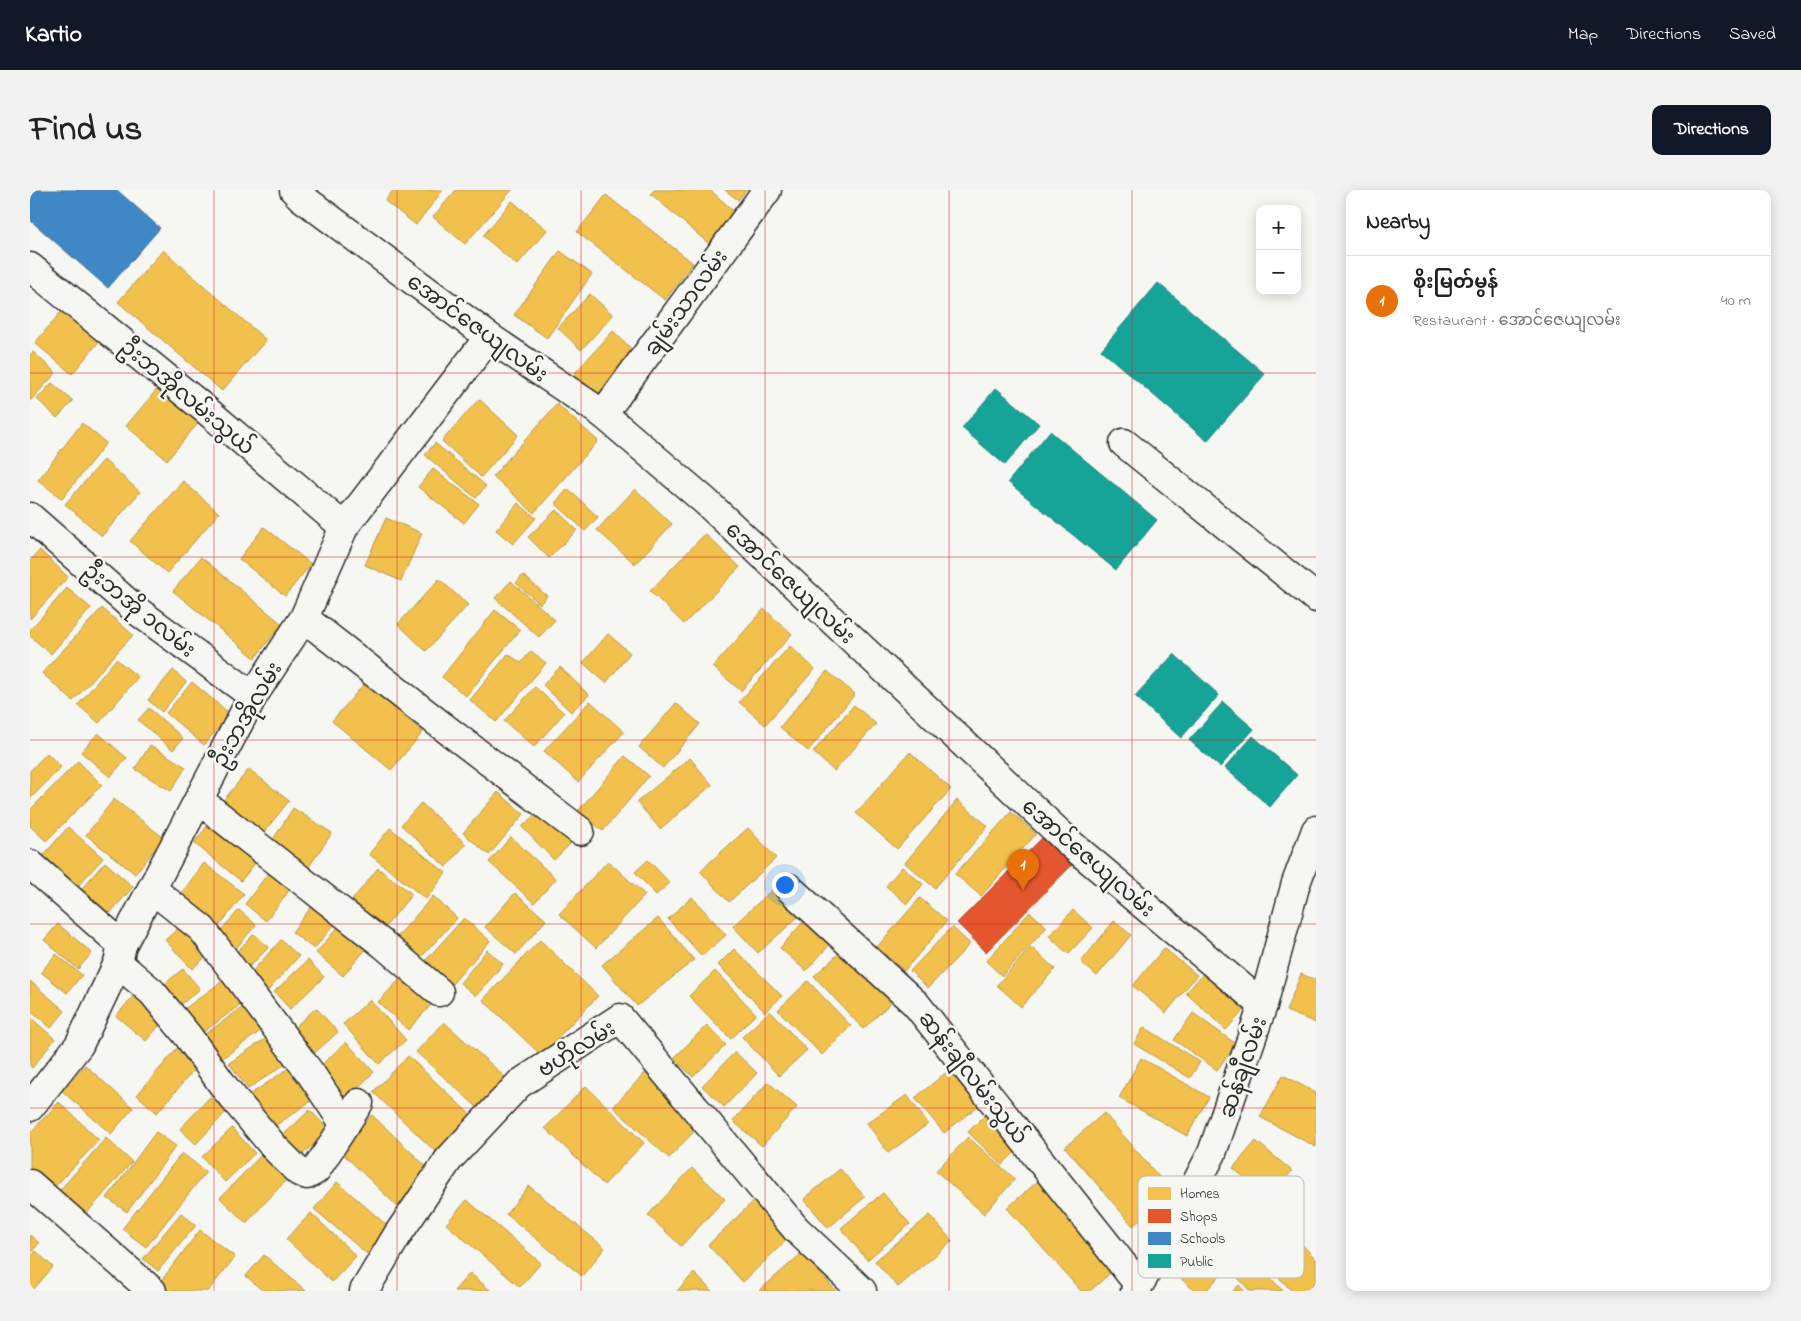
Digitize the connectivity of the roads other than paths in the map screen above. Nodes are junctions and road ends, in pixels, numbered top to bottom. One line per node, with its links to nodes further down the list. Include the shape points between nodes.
1 (294, 190): 4 (street, အောင်ဇေယျလမ်း)
2 (767, 190): 5 (street, ချမ်းသာလမ်း)
3 (30, 267): 8 (street, ဦးဘအိုလမ်းသွယ်)
4 (488, 338): 5 (street, အောင်ဇေယျလမ်း); 8 (street, ဦးဘအိုလမ်း)
5 (602, 414): 20 (street, အောင်ဇေယျလမ်း, via 705,501 1073,846)
6 (1124, 443): 9 (street)
7 (30, 516): 11 (street, ဦးဘအို ၁လမ်း, via 136,610)
8 (344, 527): 10 (street, ဦးဘအိုလမ်း)
9 (1316, 598)
10 (304, 618): 11 (street, ဦးဘအိုလမ်း); 14 (street)
11 (253, 696): 12 (street, ဦးဘအိုလမ်း)
12 (199, 800): 17 (street, ဦးဘအိုလမ်း); 19 (street, via 377,939)
13 (1316, 830): 20 (street, ဆန်ချီလမ်း, via 1296,882)
14 (580, 831)
15 (30, 864): 18 (street)
16 (789, 888): 24 (street, ဆန်းချီလမ်းသွယ်, via 916,1004)
17 (152, 889): 18 (street, ဦးဘအိုလမ်း); 18 (street, via 202,929 311,1074 352,1114 316,1170 307,1174 299,1172 225,1088 188,1036)
18 (120, 954): 21 (street, ဦးဘအိုလမ်း, via 79,1045)
19 (439, 992)
20 (1263, 1006): 22 (street, ဆန်ချီလမ်း, via 1212,1152)
21 (30, 1107)
22 (1200, 1176)
23 (30, 1184): 25 (street)
24 (1137, 1288)
25 (152, 1291)
26 (364, 1291): 27 (street, ဗဟိုလမ်း, via 398,1234 455,1152 519,1084 620,1018 796,1229)
27 (862, 1291)

